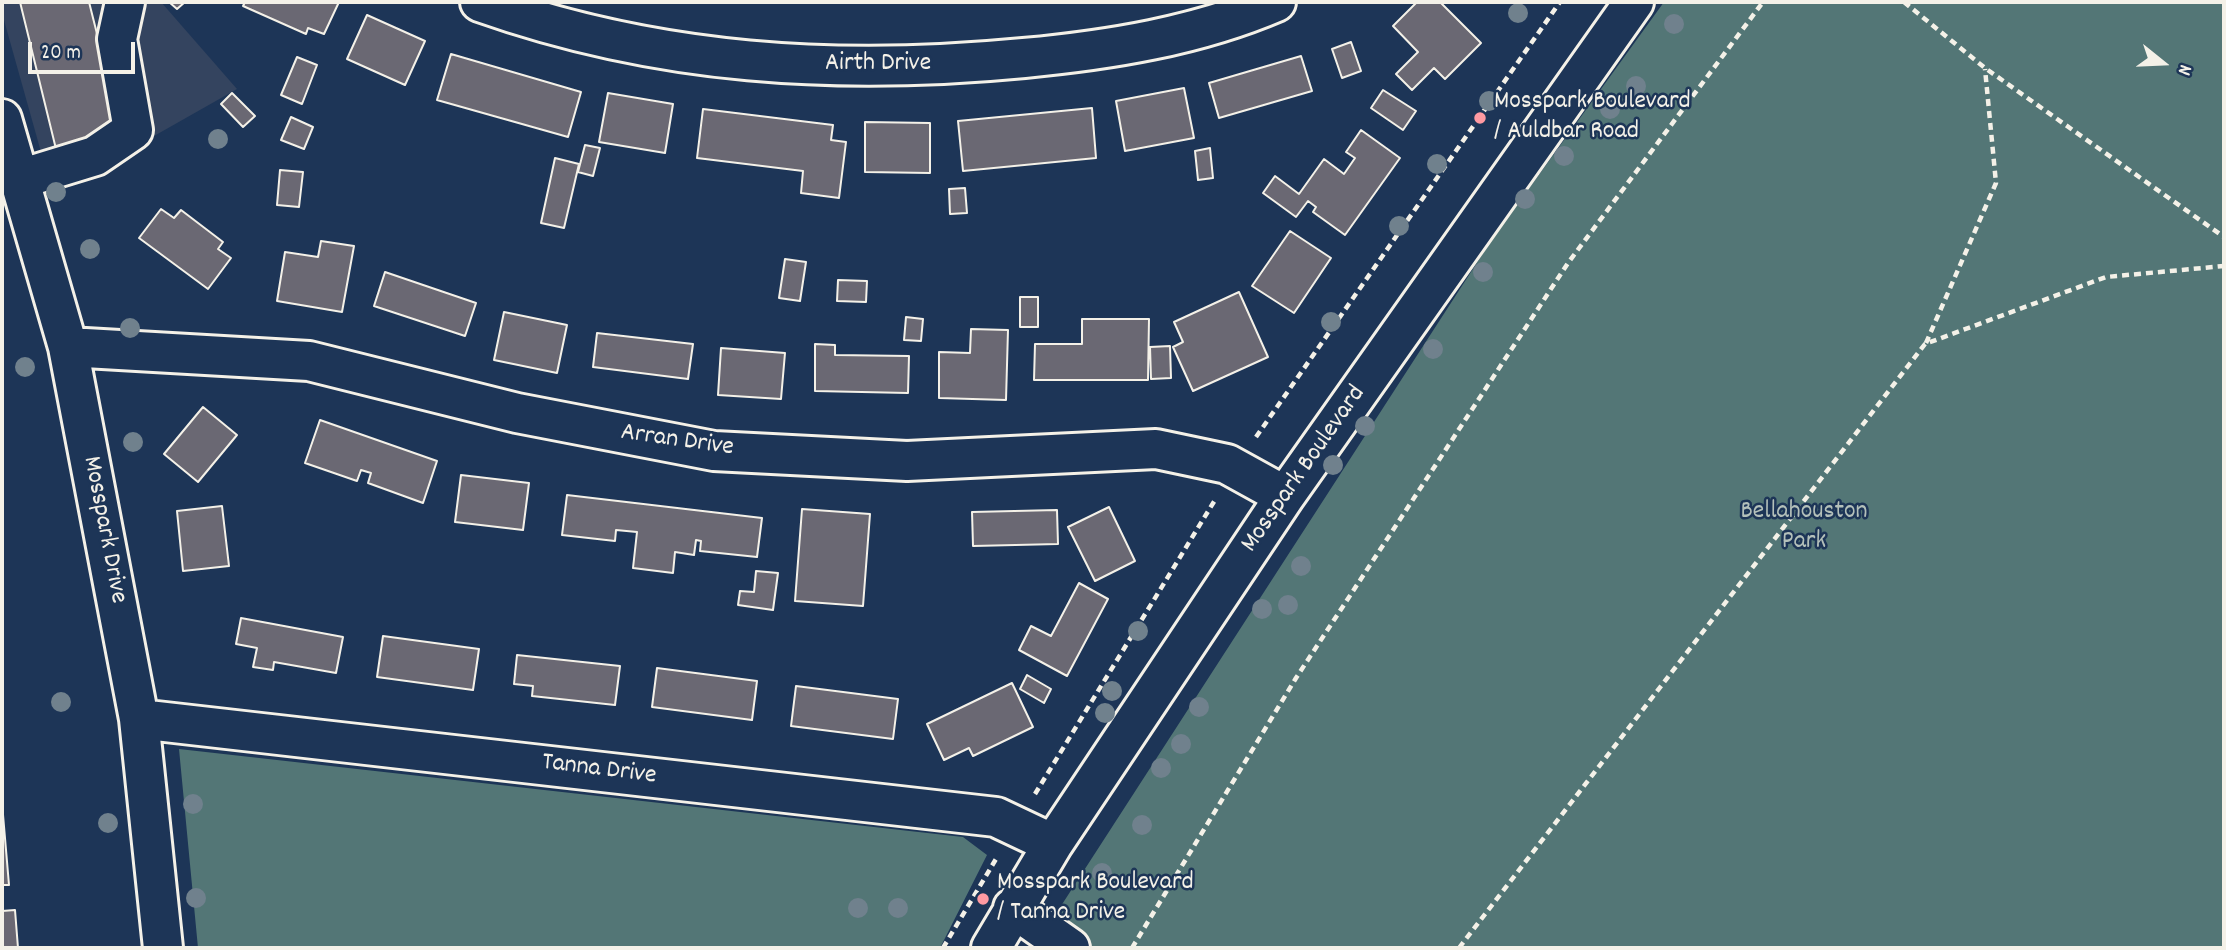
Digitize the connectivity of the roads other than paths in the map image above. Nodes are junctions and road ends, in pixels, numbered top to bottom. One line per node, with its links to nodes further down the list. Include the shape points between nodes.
1 (125, 2): 6 (street, via 117,39 133,130 95,156)
2 (480, 2): 3 (street, Airth Drive, via 591,35 730,61 884,66 1073,53 1171,36)
3 (1276, 2)
4 (1634, 2): 8 (street, Mosspark Boulevard)
5 (2, 119): 6 (street, Mosspark Drive)
6 (20, 179): 7 (street, Mosspark Drive)
7 (68, 347): 8 (street, Arran Drive, via 309,361 517,413 714,451 907,461 1156,449 1227,464); 9 (street, Mosspark Drive)
8 (1285, 496): 10 (street, Mosspark Boulevard)
9 (139, 719): 10 (street, Tanna Drive, via 996,817); 12 (street, Mosspark Drive)
10 (1053, 844): 11 (street, Mosspark Boulevard)
11 (1013, 908): 13 (street, Mosspark Boulevard); 14 (street)
12 (163, 948)
13 (991, 948)
14 (1070, 948)

